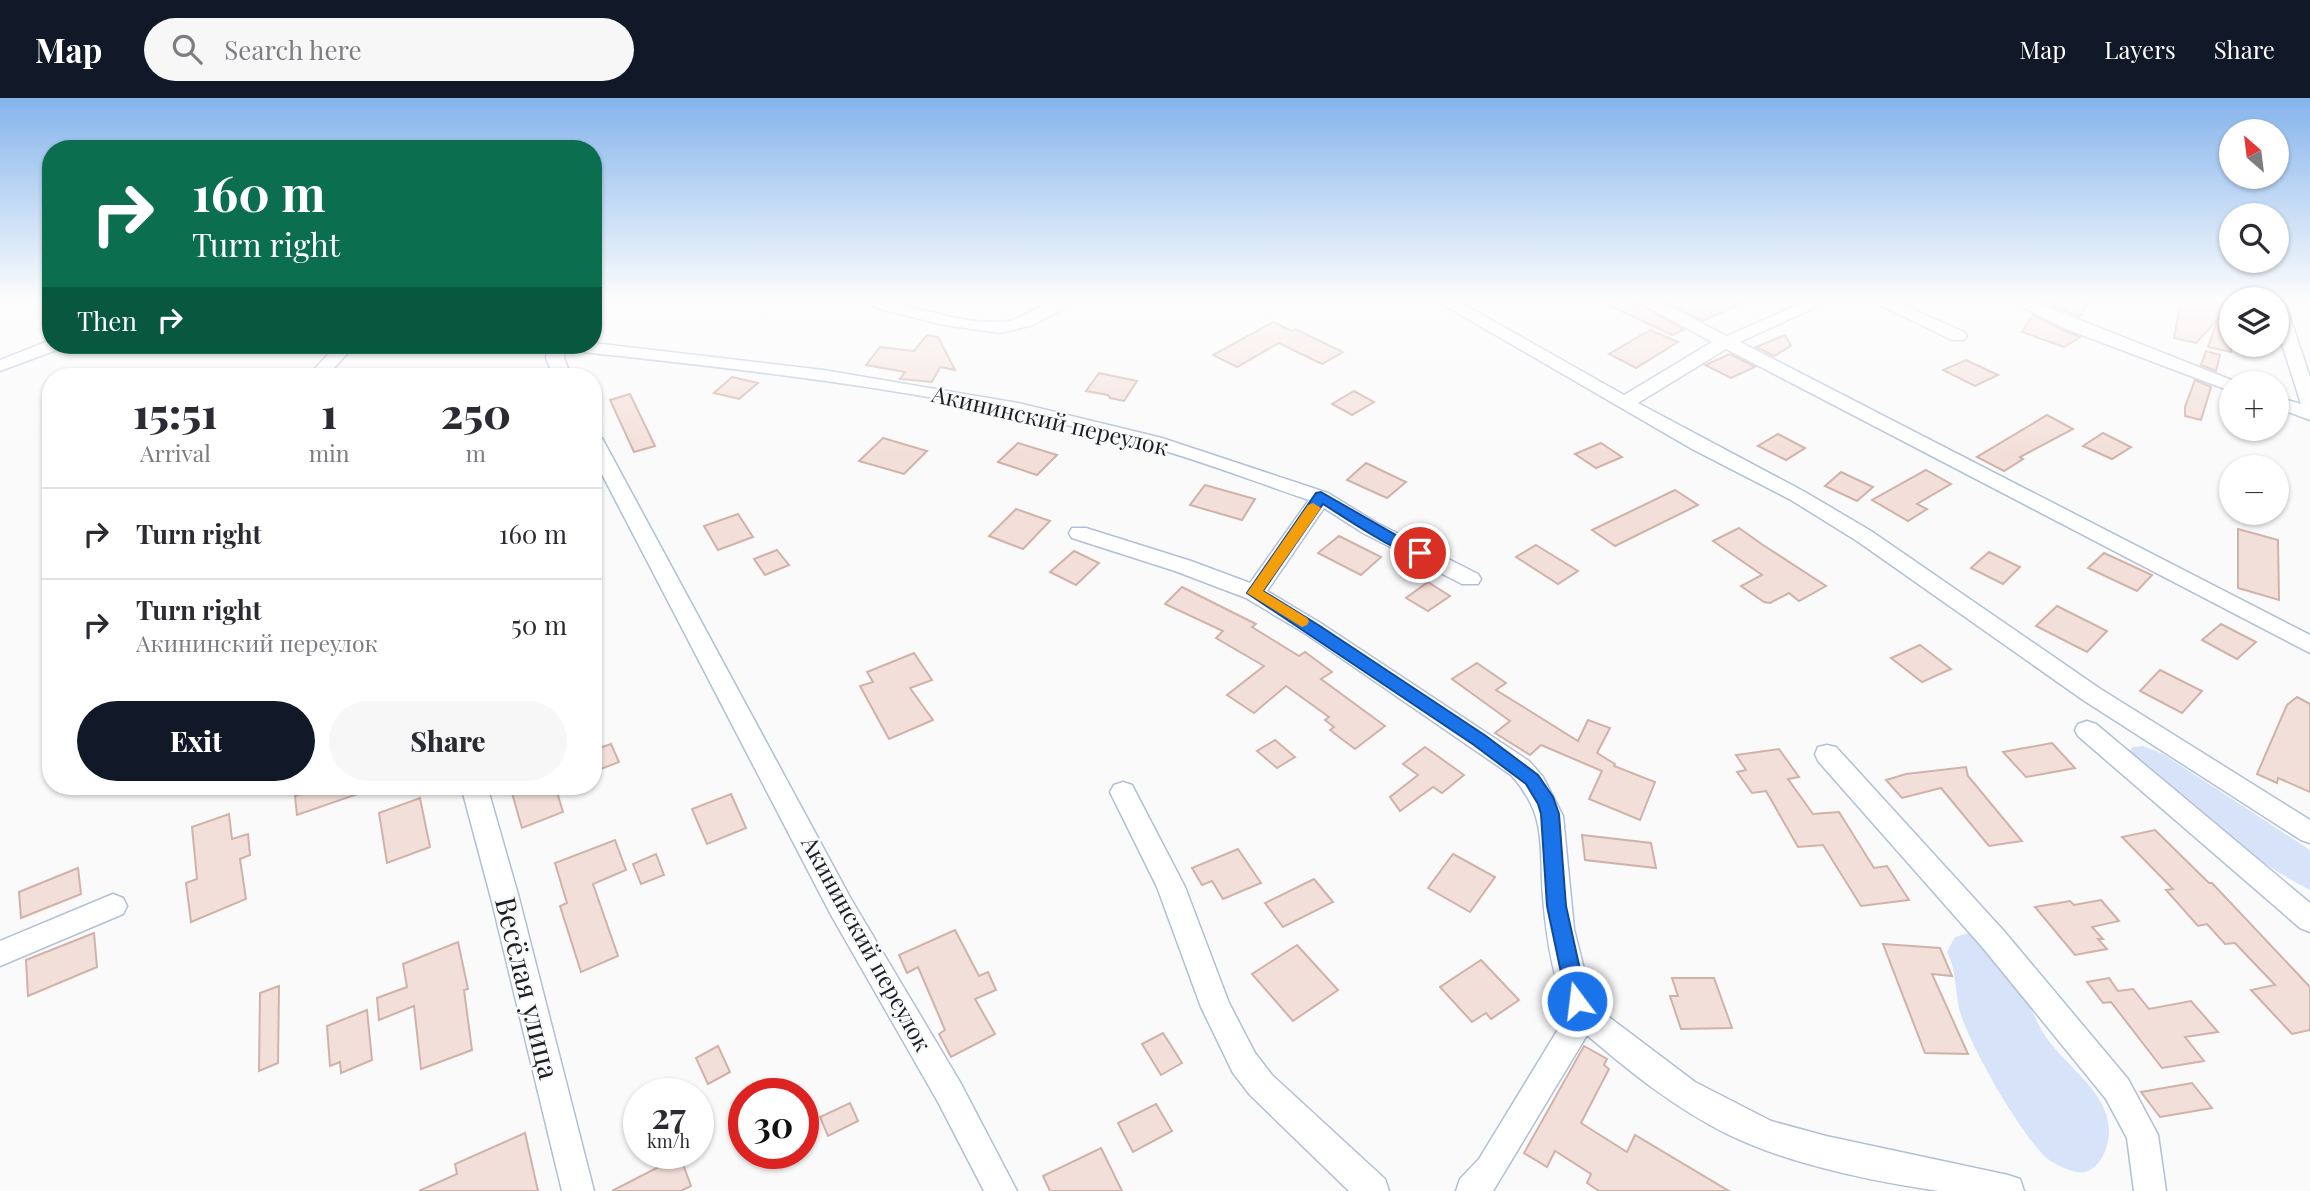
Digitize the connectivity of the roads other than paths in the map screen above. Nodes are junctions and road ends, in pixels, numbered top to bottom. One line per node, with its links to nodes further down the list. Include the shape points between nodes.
1 (35, 352): 9 (street)
2 (630, 352): 17 (street, Акининский переулок, via 763,366 1018,409 1155,442)
3 (1536, 352): 12 (street)
4 (1710, 352): 12 (street)
5 (1746, 352): 21 (street)
6 (2144, 352): 11 (street)
7 (2293, 352): 13 (street)
8 (338, 354): 10 (street)
9 (0, 366)
10 (324, 368)
11 (2219, 380)
12 (1626, 402): 26 (street, via 1864,536 2091,694)
13 (2310, 405)
14 (2289, 406): 15 (street)
15 (2310, 414)
16 (602, 455): 32 (street, Акининский переулок, via 841,907)
17 (1321, 496): 19 (street, Акининский переулок, via 1370,528); 20 (street)
18 (1079, 533): 20 (street)
19 (1470, 579)
20 (1254, 593): 30 (street, via 1532,779 1550,814 1557,906 1569,975)
21 (2310, 645)
22 (2087, 730): 28 (street)
23 (1827, 754): 36 (street, via 1993,939 2117,1089 2142,1135)
24 (1123, 792): 33 (street, via 1171,887 1216,1007 1244,1063 1261,1085)
25 (476, 795): 31 (street, Весёлая улица)
26 (2310, 833)
27 (113, 906): 29 (street)
28 (2310, 920)
29 (0, 954)
30 (1583, 1014): 34 (street, via 1490,1170); 35 (street, via 1666,1082 1749,1128 1798,1145)
31 (578, 1191)
32 (1001, 1191)
33 (1373, 1191)
34 (1472, 1191)
35 (2008, 1191)
36 (2150, 1191)

